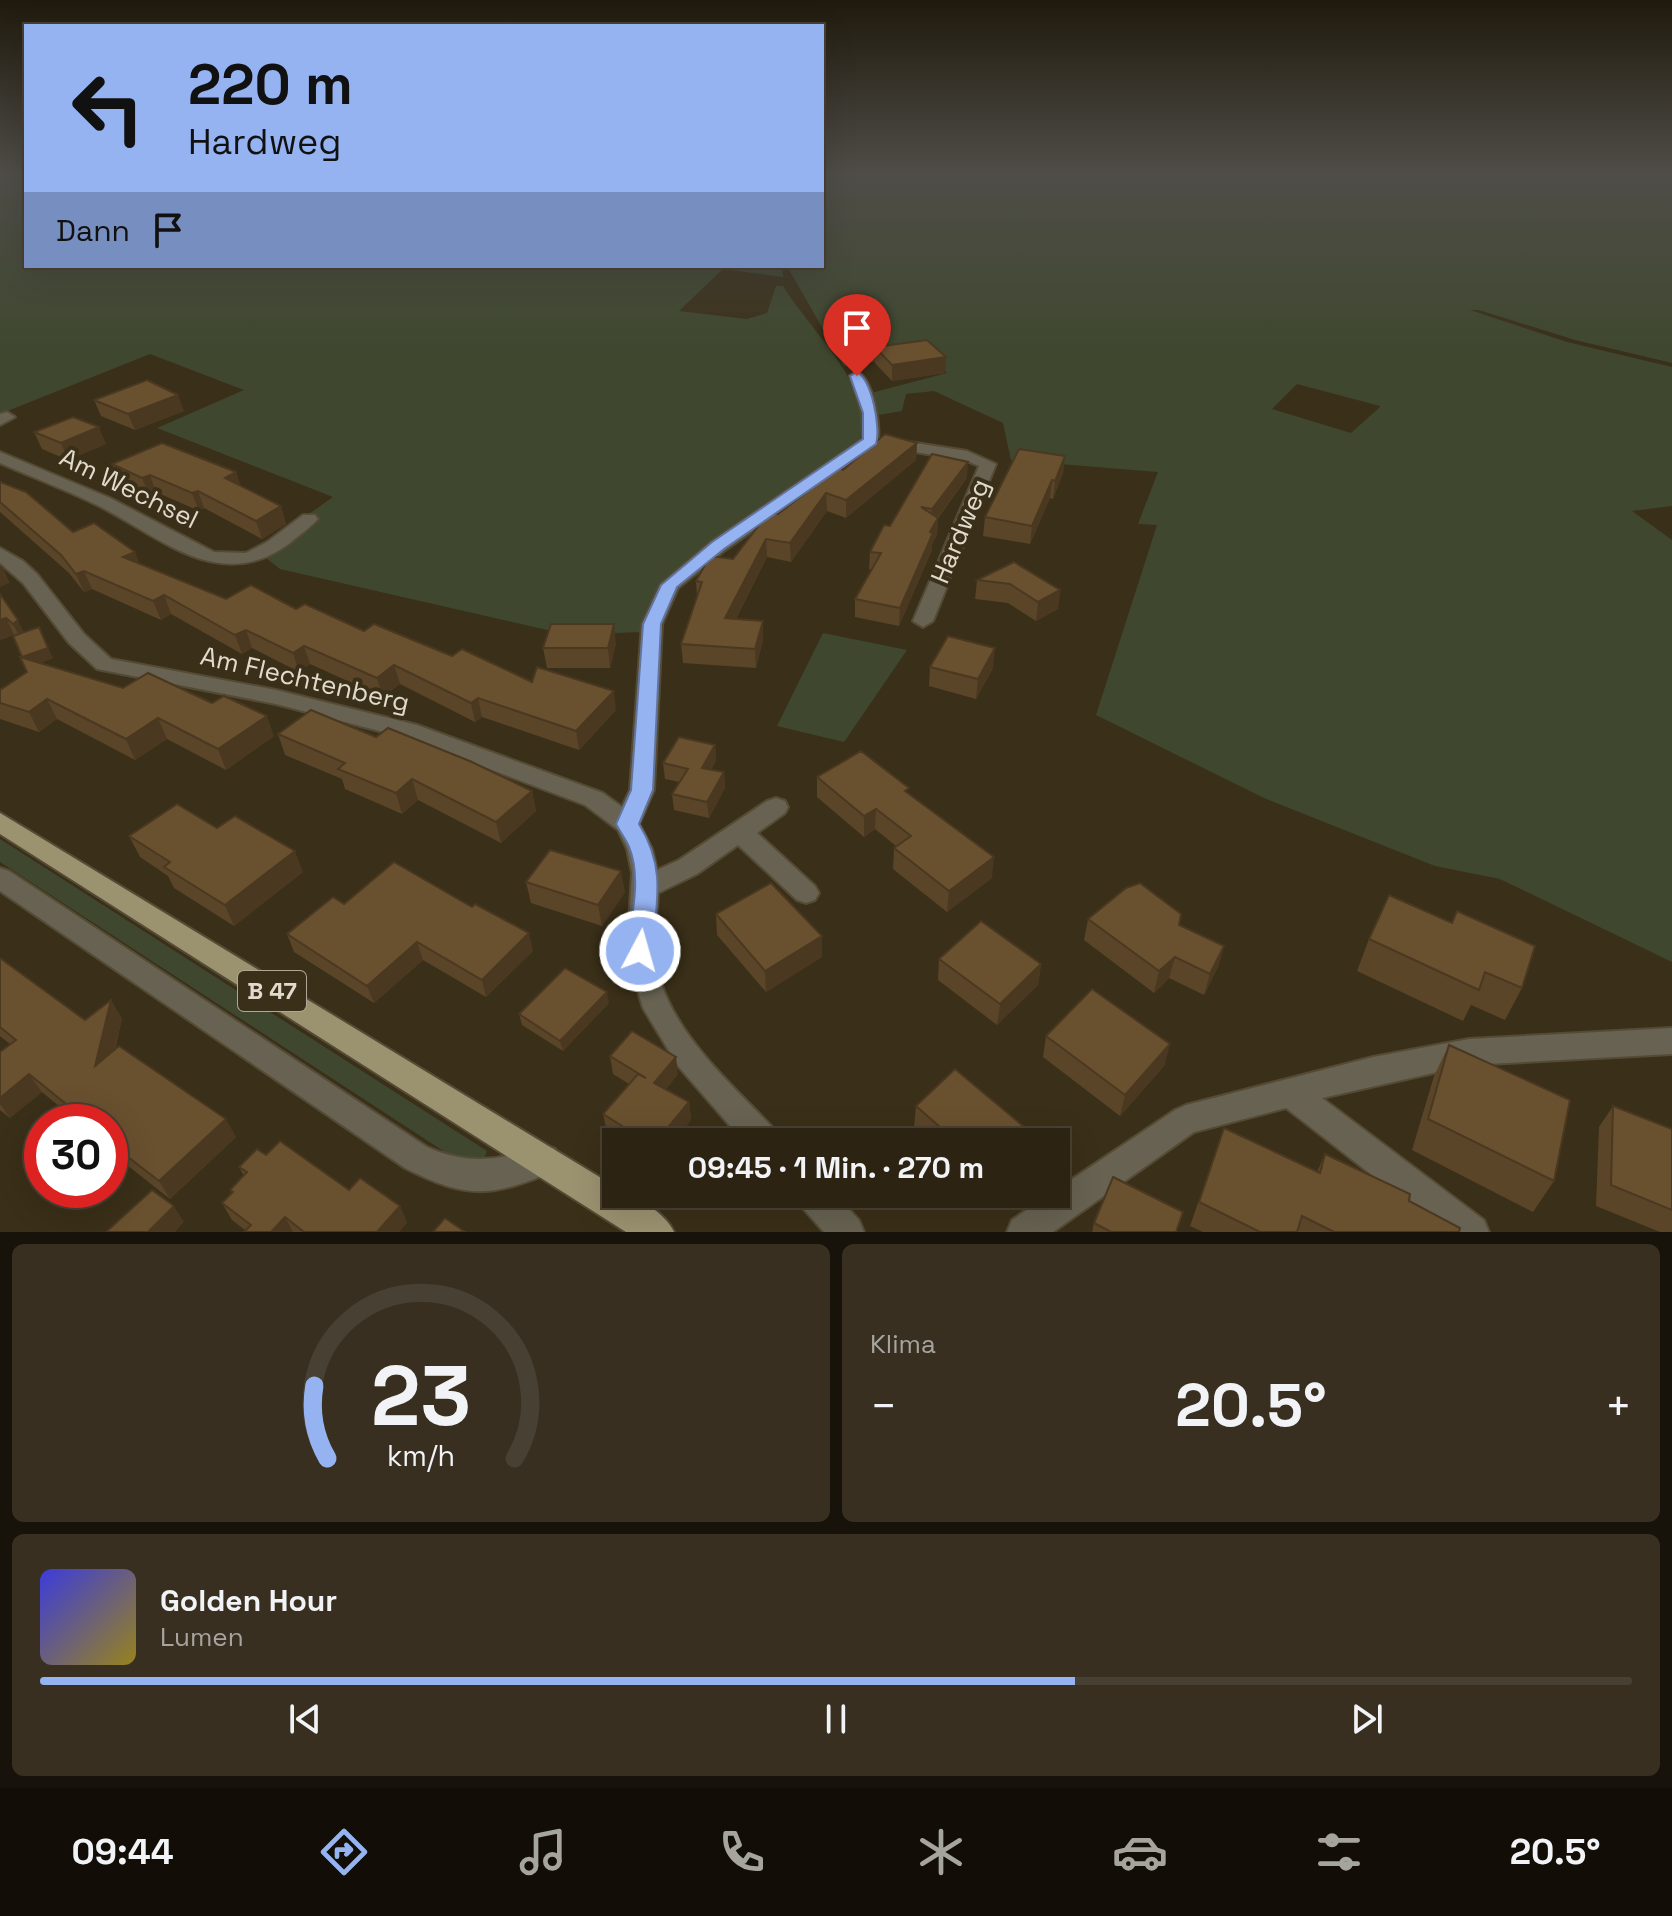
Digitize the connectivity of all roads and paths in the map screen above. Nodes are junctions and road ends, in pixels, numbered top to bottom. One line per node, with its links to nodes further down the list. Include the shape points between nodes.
1 (857, 376): 2 (street, via 870,413)
2 (871, 441): 6 (street, Hardweg, via 988,464); 9 (street, via 670,585 652,624 642,790)
3 (0, 457): 4 (street, Am Wechsel, via 104,502 208,557 254,559)
4 (309, 519)
5 (0, 554): 9 (street, Am Flechtenberg, via 26,573 85,651 104,664 276,697 417,733 594,799)
6 (923, 621)
7 (776, 807): 10 (street)
8 (0, 822): 17 (main road, B 47)
9 (627, 824): 12 (street, via 642,848)
10 (740, 832): 12 (street); 13 (street)
11 (0, 878): 17 (street, via 428,1164 481,1177)
12 (646, 887): 16 (street, via 640,951 646,983 689,1059)
13 (806, 893)
14 (1672, 1041): 15 (street, via 1469,1052)
15 (1290, 1092): 21 (street, via 1186,1120); 22 (street)
16 (752, 1128)
17 (544, 1160): 19 (main road, B 47)
18 (825, 1208): 20 (street)
19 (657, 1232)
20 (847, 1232)
21 (1024, 1232)
22 (1472, 1232)

